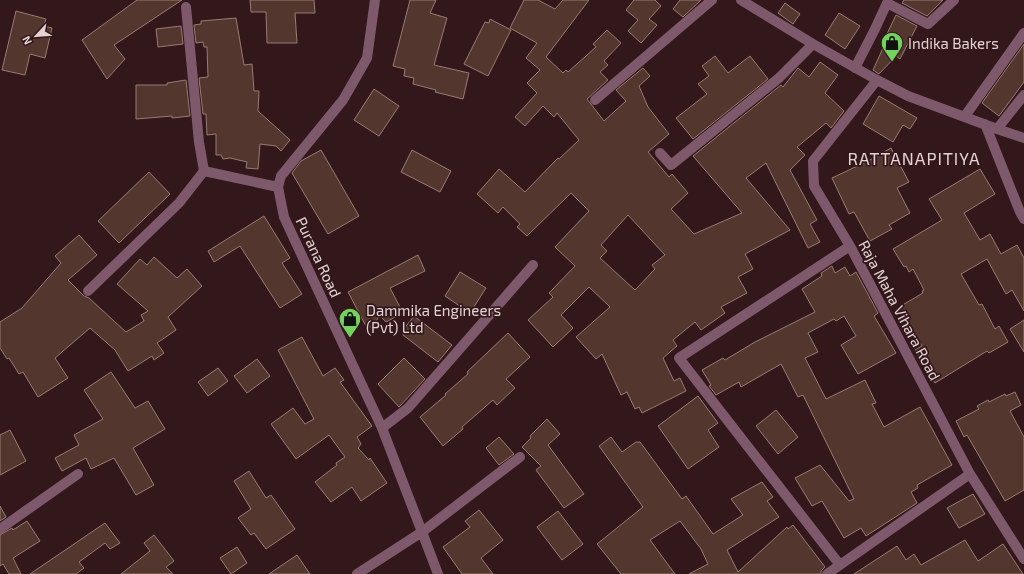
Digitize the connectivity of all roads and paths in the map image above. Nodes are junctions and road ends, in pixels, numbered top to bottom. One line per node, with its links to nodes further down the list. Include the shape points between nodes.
1 (375, 0): 18 (street, via 367,58 343,100 281,176)
2 (712, 0): 11 (street)
3 (741, 0): 7 (street)
4 (954, 0): 8 (street, via 928,24 886,3)
5 (186, 7): 17 (street)
6 (1024, 33): 12 (street)
7 (813, 44): 8 (street); 16 (street, via 779,78 671,165)
8 (855, 68): 9 (street)
9 (877, 80): 12 (street, via 908,96); 20 (street, Raja Maha Vihara Road, via 813,161 814,186)
10 (1024, 95): 14 (street)
11 (595, 100)
12 (965, 116): 13 (street)
13 (985, 124): 14 (street); 19 (street)
14 (997, 129): 15 (street)
15 (1024, 138)
16 (660, 153)
17 (204, 171): 18 (street); 22 (street, via 179,203)
18 (278, 186): 23 (street, Purana Road, via 284,217)
19 (1024, 219)
20 (850, 246): 26 (street, Raja Maha Vihara Road); 30 (street, via 678,358)
21 (533, 265): 23 (street, via 408,408)
22 (88, 291)
23 (382, 428): 28 (street, Purana Road)
24 (520, 457): 28 (street)
25 (78, 474): 27 (street)
26 (970, 474): 29 (street, Raja Maha Vihara Road); 30 (street)
27 (0, 529)
28 (422, 532): 31 (street); 32 (street, Purana Road)
29 (1024, 559)
30 (840, 565): 33 (street)
31 (357, 574)
32 (438, 574)
33 (827, 574)

